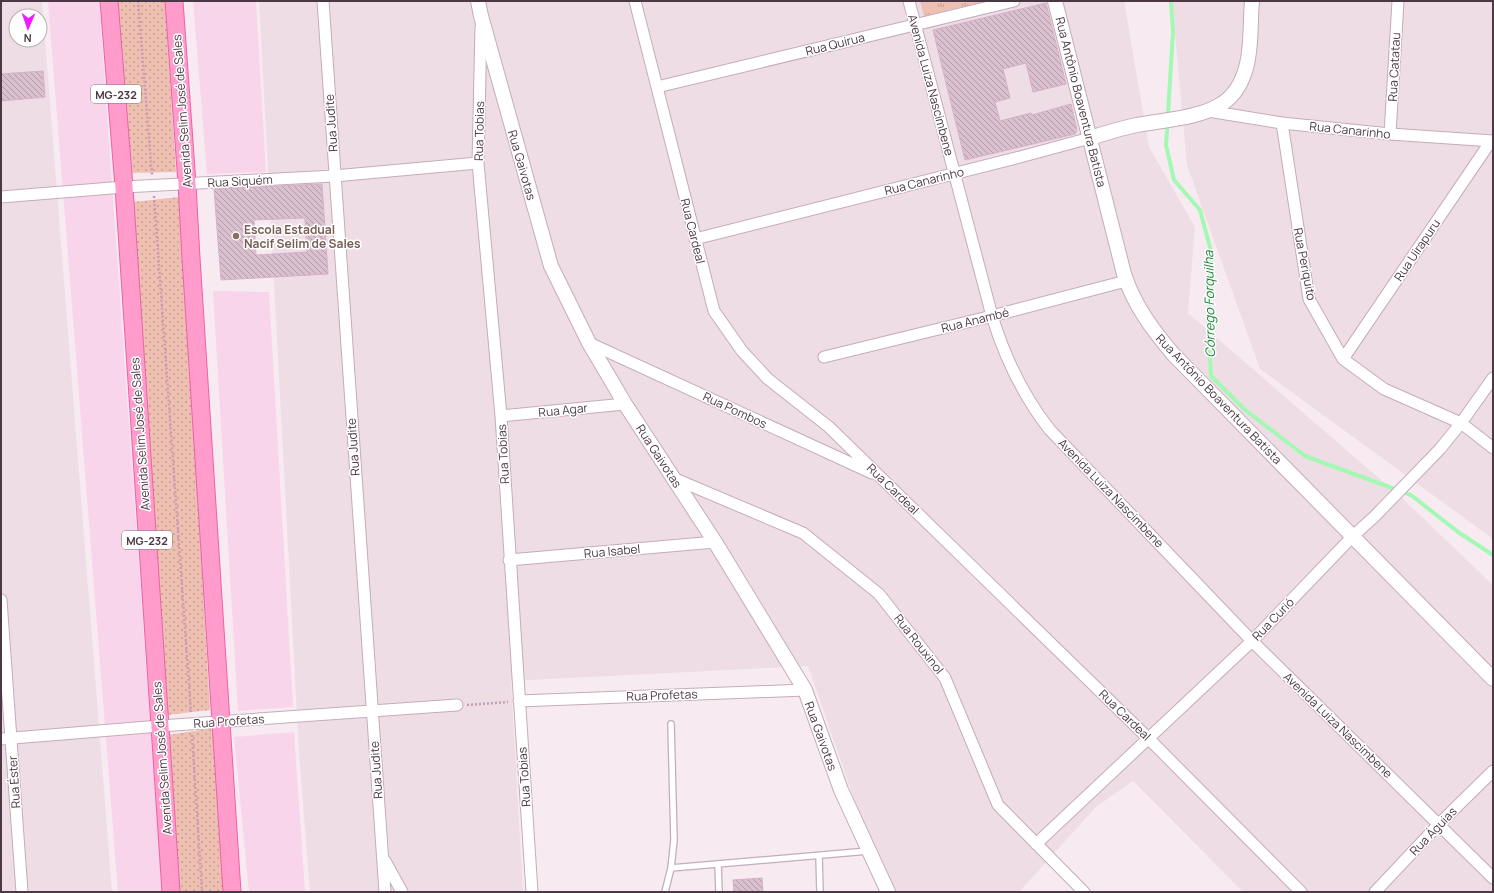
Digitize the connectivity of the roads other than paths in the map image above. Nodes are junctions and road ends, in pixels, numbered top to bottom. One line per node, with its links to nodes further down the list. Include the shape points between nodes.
1 (109, 1): 23 (main road, Avenida Selim José de Sales / MG-232)
2 (174, 1): 22 (main road, Avenida Selim José de Sales)
3 (323, 1): 21 (street, Rua Judite)
4 (478, 1): 11 (street, Rua Gaivotas)
5 (635, 1): 13 (street, Rua Cardeal)
6 (909, 1): 12 (street, Avenida Luiza Nascimbene)
7 (1014, 1): 12 (street, Rua Quirua)
8 (1055, 1): 17 (street, Rua Antônio Boaventura Batista)
9 (1252, 1): 14 (street, Rua Canarinho, via 1246,70 1233,95 1223,104)
10 (1398, 1): 16 (street, Rua Catatau)
11 (481, 16): 19 (street, Rua Tobias); 28 (street, Rua Gaivotas, via 551,266)
12 (915, 25): 13 (street, Rua Quirua); 20 (street, Avenida Luiza Nascimbene)
13 (657, 88): 25 (street, Rua Cardeal)
14 (1208, 111): 15 (street, Rua Canarinho); 17 (street, Rua Canarinho, via 1120,128)
15 (1282, 123): 16 (street, Rua Canarinho); 30 (street, Rua Periquito, via 1309,299)
16 (1390, 134): 18 (street, Rua Canarinho)
17 (1090, 138): 20 (street, Rua Canarinho); 26 (street, Rua Antônio Boaventura Batista)
18 (1492, 141): 30 (street, Rua Uirapuru)
19 (478, 163): 21 (street, Rua Siquém); 33 (street, Rua Tobias)
20 (954, 174): 25 (street, Rua Canarinho); 27 (street, Avenida Luiza Nascimbene)
21 (334, 176): 22 (street, Rua Siquém); 47 (street, Rua Judite)
22 (188, 184): 23 (street, Rua Siquém); 48 (main road, Avenida Selim José de Sales, via 191,266)
23 (124, 187): 24 (street, Rua Siquém); 50 (main road, Avenida Selim José de Sales / MG-232)
24 (1, 196)
25 (695, 239): 36 (street, Rua Cardeal, via 714,311 742,351 768,379 829,427)
26 (1126, 281): 27 (street, Rua Anambé); 38 (street, Rua Antônio Boaventura Batista, via 1139,309 1168,348)
27 (992, 316): 29 (street, Rua Anambé); 42 (street, Avenida Luiza Nascimbene, via 1015,376 1028,400 1050,430)
28 (589, 343): 32 (street, Rua Gaivotas); 36 (street, Rua Pombos)
29 (824, 357)
30 (1343, 358): 34 (street, Rua Periquito, via 1384,389)
31 (1493, 378): 34 (street, Rua Curió)
32 (625, 404): 33 (street, Rua Agar); 37 (street, Rua Gaivotas)
33 (501, 416): 40 (street, Rua Tobias)
34 (1461, 423): 35 (street, Rua Periquito); 38 (street, Rua Curió, via 1440,449)
35 (1493, 448)
36 (881, 477): 51 (street, Rua Cardeal)
37 (673, 478): 39 (street, Rua Gaivotas); 55 (street, Rua Rouxinol, via 803,533 879,594 945,678 998,805)
38 (1352, 537): 42 (street, Rua Curió); 43 (street, Rua Antônio Boaventura Batista)
39 (715, 542): 40 (street, Rua Isabel); 44 (street, Rua Gaivotas)
40 (509, 560): 45 (street, Rua Tobias)
41 (1, 600): 52 (street, Rua Éster)
42 (1252, 641): 51 (street, Rua Curió); 54 (street, Avenida Luiza Nascimbene)
43 (1493, 679)
44 (805, 690): 45 (street, Rua Profetas); 56 (street, Rua Gaivotas, via 841,790)
45 (519, 701): 67 (street, Rua Tobias)
46 (457, 705): 47 (street, Rua Profetas)
47 (372, 711): 48 (street, Rua Profetas); 58 (street, Rua Judite)
48 (222, 722): 50 (street, Rua Profetas); 64 (main road, Avenida Selim José de Sales)
49 (671, 724): 60 (lane, via 674,840)
50 (160, 726): 52 (street, Rua Profetas); 63 (main road, Avenida Selim José de Sales / MG-232)
51 (1148, 738): 55 (street, Rua Curió); 73 (street, Rua Cardeal)
52 (6, 739): 62 (street, Rua Éster)
53 (1493, 771): 54 (street, Rua Águias)
54 (1439, 824): 61 (street, Avenida Luiza Nascimbene); 74 (street, Rua Águias)
55 (1036, 844): 72 (street, Rua Rouxinol)
56 (869, 851): 57 (lane); 71 (street, Rua Gaivotas)
57 (819, 856): 59 (lane); 70 (lane)
58 (383, 857): 65 (street, Rua Judite); 66 (street)
59 (718, 864): 60 (lane); 69 (lane)
60 (671, 868): 68 (lane)
61 (1493, 878)
62 (22, 892)
63 (171, 892)
64 (232, 892)
65 (385, 892)
66 (402, 892)
67 (532, 892)
68 (665, 892)
69 (719, 892)
70 (820, 892)
71 (888, 892)
72 (1084, 892)
73 (1301, 892)
74 (1375, 892)

